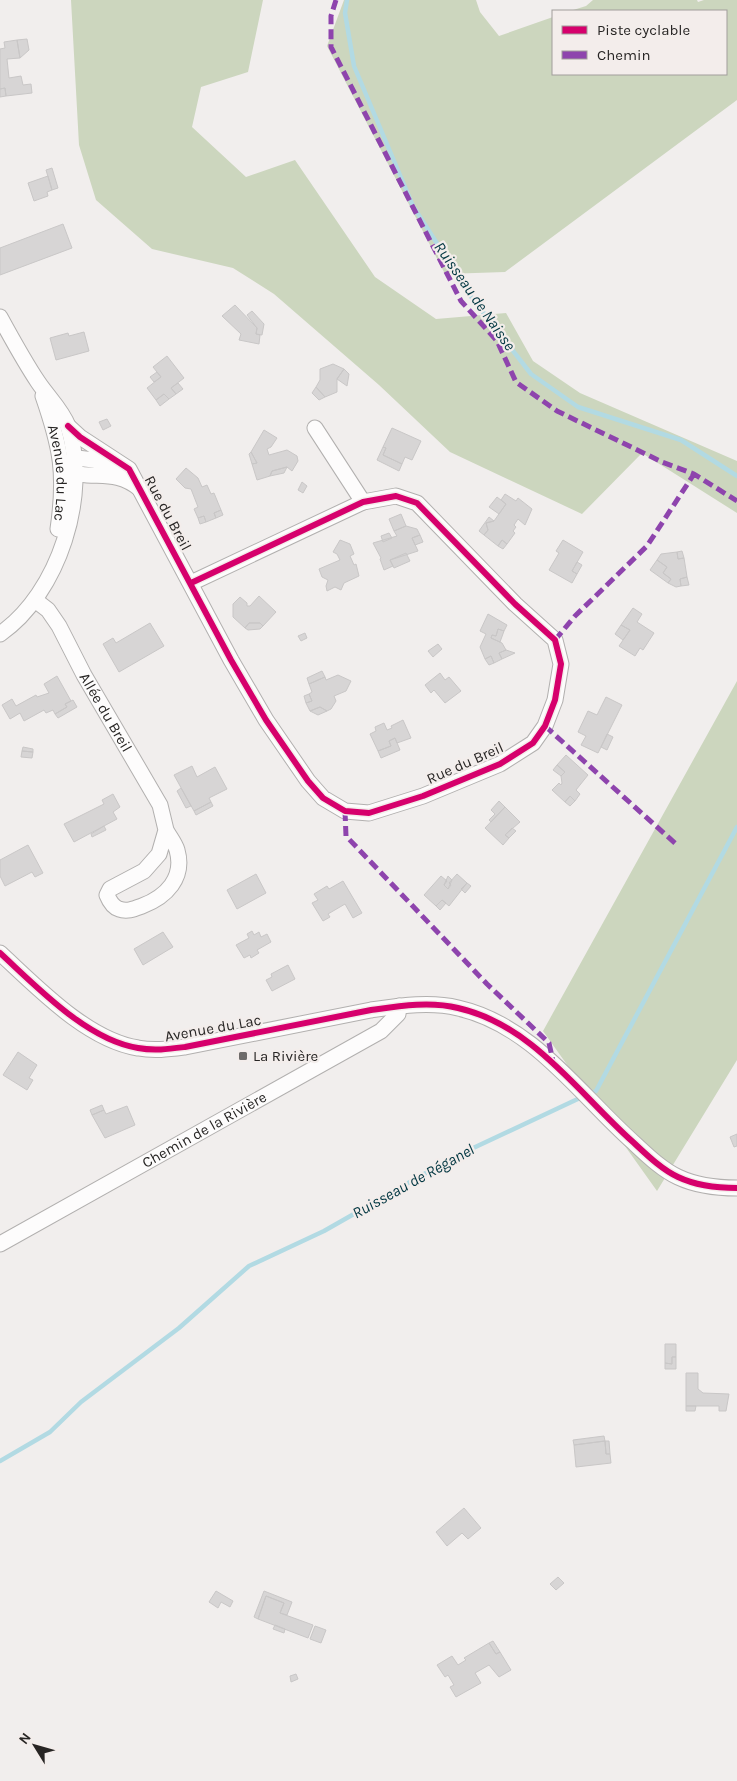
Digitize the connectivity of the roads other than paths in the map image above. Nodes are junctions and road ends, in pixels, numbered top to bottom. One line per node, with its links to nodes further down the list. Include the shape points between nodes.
1 (0, 317): 2 (street, Avenue du Lac)
2 (38, 382): 3 (street, Avenue du Lac); 6 (street, Avenue du Lac, via 59,446)
3 (68, 426): 5 (street, Rue du Breil); 6 (street, Avenue du Lac)
4 (315, 428): 8 (street)
5 (119, 463): 6 (street, via 84,457); 7 (street, Rue du Breil, via 129,468)
6 (70, 467): 7 (street, Rue du Breil, via 114,475 130,481); 10 (street, Avenue du Lac, via 72,509 65,543)
7 (141, 490): 9 (street, Rue du Breil)
8 (363, 502): 9 (street, Rue du Breil); 9 (street, Rue du Breil, via 396,496 417,503 515,604 555,640 561,664 555,700 546,726 533,743 500,764 423,796 369,813 344,811 323,798 308,781 266,720)
9 (191, 583)
10 (35, 600): 11 (street, Avenue du Lac); 12 (street, Allée du Breil, via 48,610 59,626 160,805)
11 (0, 634)
12 (166, 830): 12 (street, Allée du Breil, via 159,854 144,871 110,889 107,895 118,909 143,906 170,890 179,872 177,850)
13 (0, 953): 14 (street, Avenue du Lac, via 92,1031 123,1045 139,1048 185,1047)
14 (399, 1006): 15 (street, Avenue du Lac, via 457,1007 494,1021 518,1035 553,1064 645,1153 677,1176 720,1188); 16 (street, Chemin de la Rivière, via 398,1014 381,1031)
15 (737, 1188)
16 (0, 1244)

